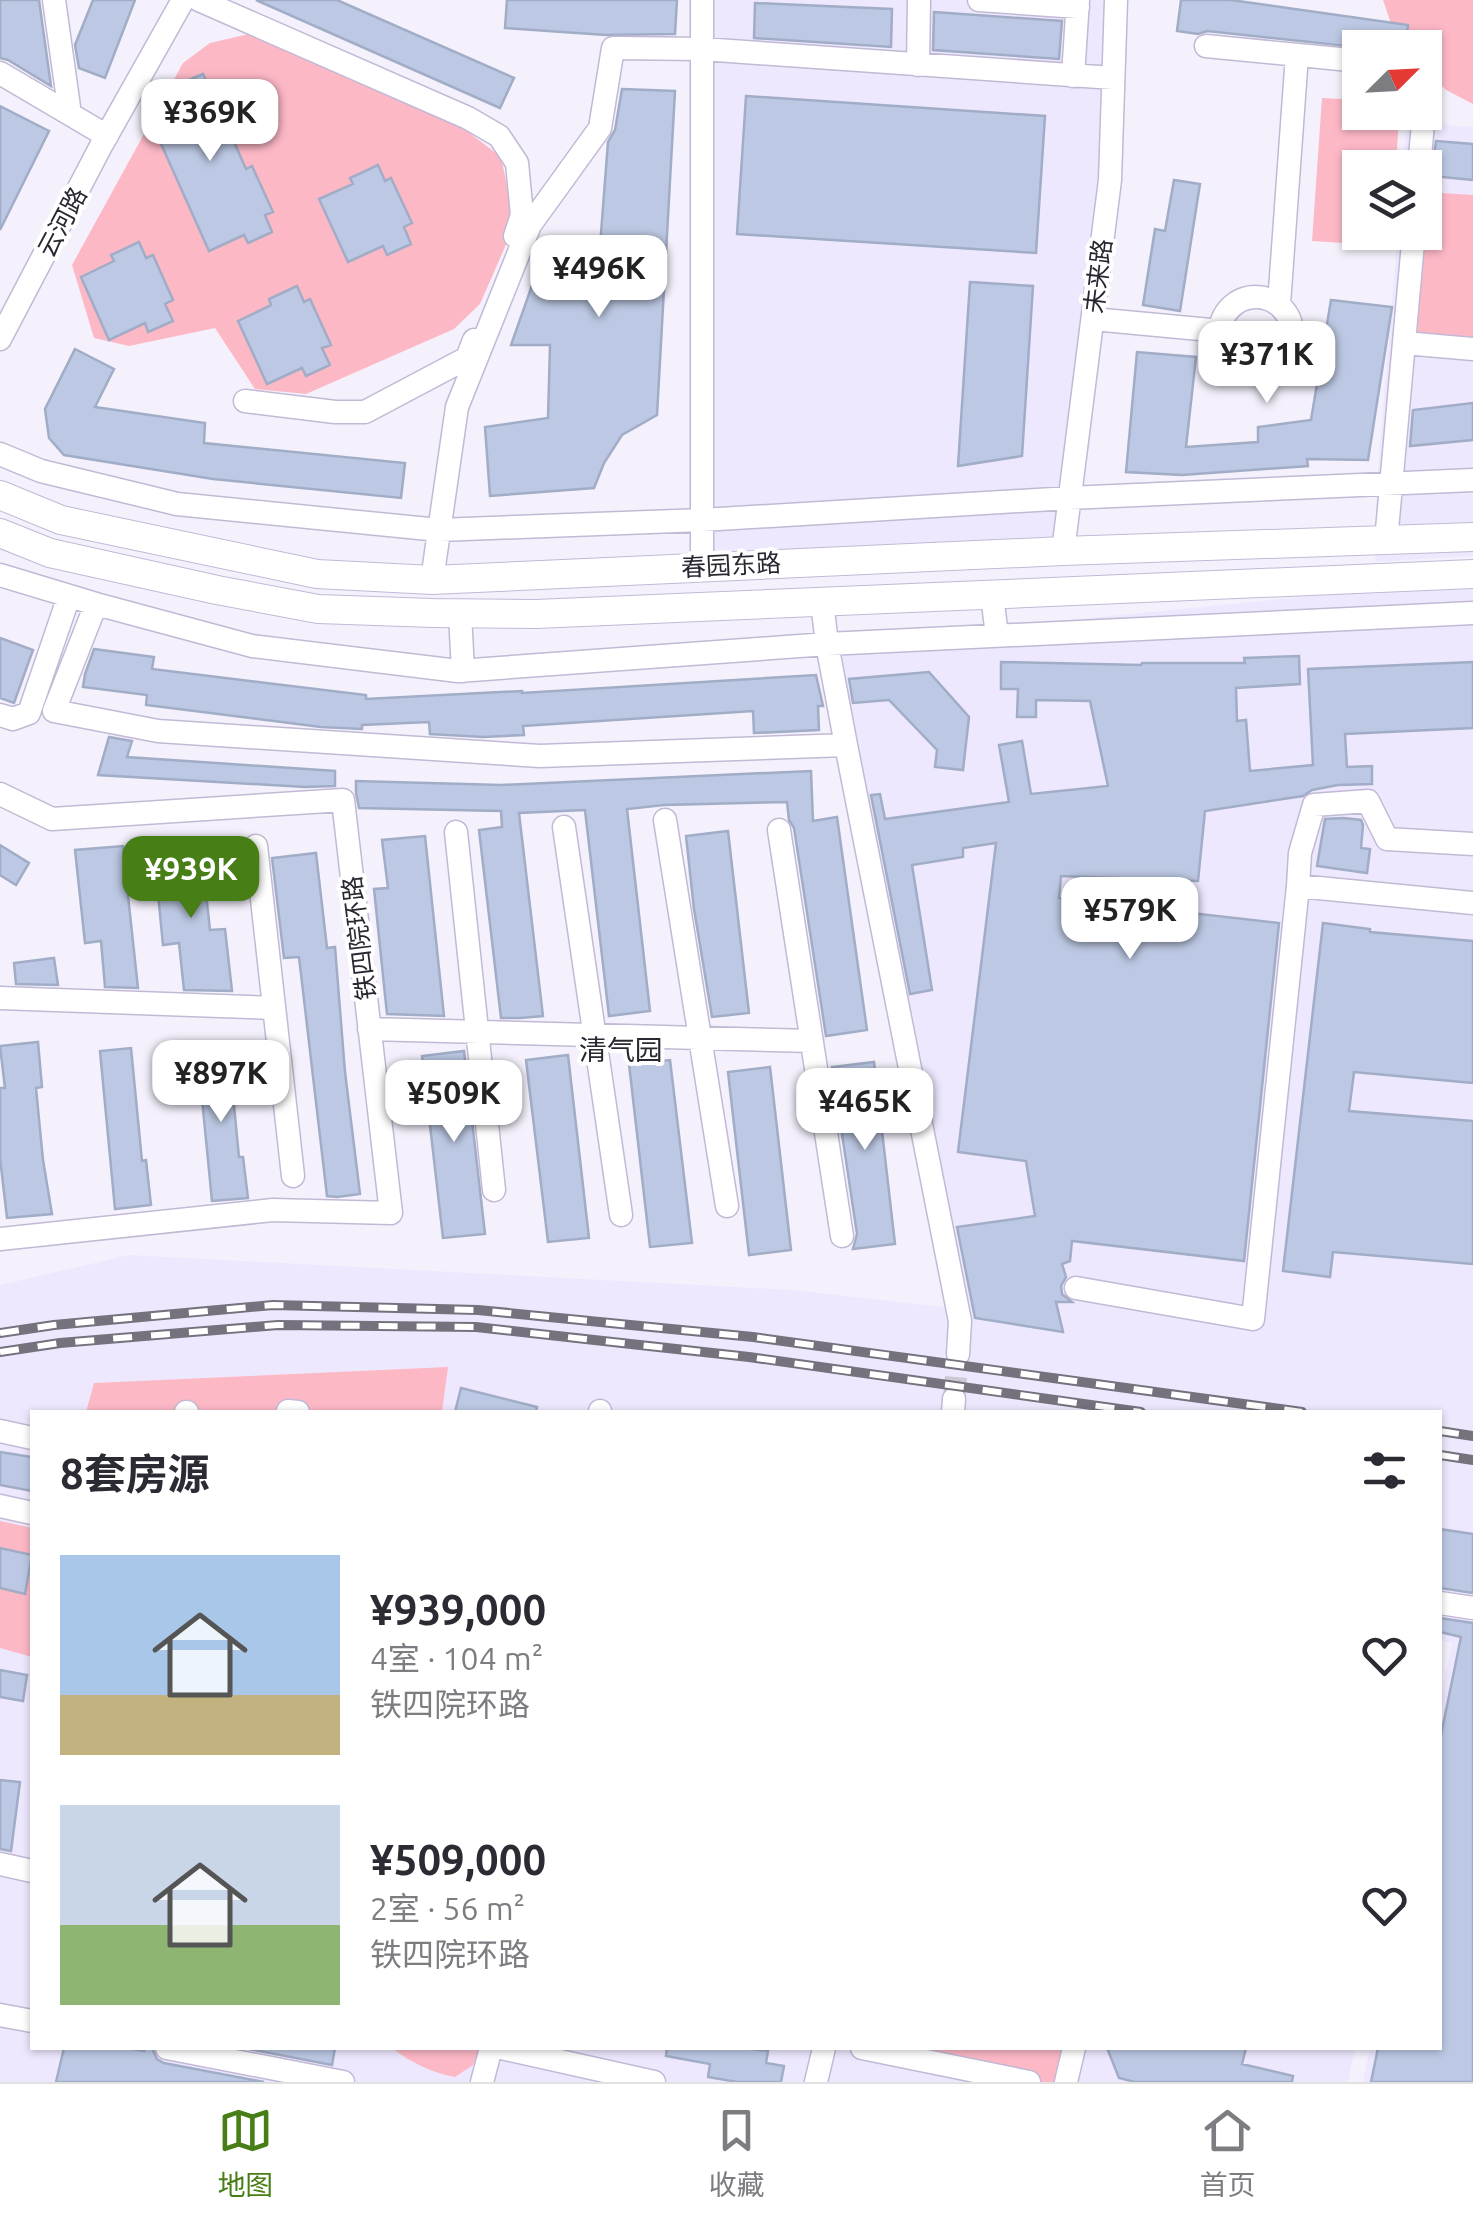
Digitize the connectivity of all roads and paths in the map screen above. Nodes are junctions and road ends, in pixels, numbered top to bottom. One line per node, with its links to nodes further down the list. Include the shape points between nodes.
1 (54, 0): 17 (street)
2 (183, 0): 18 (street, 云河路)
3 (199, 0): 26 (street, via 468,118 499,136 516,162 522,215 466,358 365,412)
4 (702, 0): 10 (street)
5 (919, 0): 13 (street)
6 (978, 0): 8 (street)
7 (1116, 0): 16 (street, 未来路)
8 (1078, 3): 15 (street)
9 (1206, 46): 11 (street)
10 (702, 49): 13 (street); 32 (street); 33 (street, via 612,48 600,128 530,225 457,407)
11 (1297, 55): 12 (street); 20 (street)
12 (1342, 59)
13 (918, 65): 15 (street)
14 (0, 73): 17 (street)
15 (1073, 76): 16 (street)
16 (1113, 78): 21 (street, 未来路, via 1110,180)
17 (70, 114): 18 (street)
18 (107, 136): 23 (street, 云河路)
19 (1412, 250): 24 (street)
20 (1279, 304): 22 (street, via 1258,297 1236,303); 22 (street, via 1292,334 1274,365 1237,363)
21 (1093, 319): 22 (street); 31 (street, 未来路)
22 (1220, 332)
23 (0, 339)
24 (1404, 343): 25 (street); 29 (street)
25 (1473, 349)
26 (245, 401)
27 (0, 454): 33 (street, via 177,504)
28 (1473, 480): 29 (street)
29 (1391, 485): 31 (street); 36 (street)
30 (0, 495): 41 (main road, 春园东路, via 61,520 318,574)
31 (1069, 498): 32 (street); 37 (street, 未来路)
32 (702, 520): 33 (street); 38 (street)
33 (439, 530): 41 (street)
34 (0, 533): 48 (main road, 春园东路, via 50,553 318,609)
35 (1473, 537): 36 (main road, 春园东路)
36 (1386, 541): 37 (main road, 春园东路)
37 (1062, 551): 38 (main road, 春园东路)
38 (702, 566): 41 (main road, 春园东路)
39 (1473, 574): 42 (main road, 春园东路)
40 (0, 575): 44 (street)
41 (432, 580)
42 (1240, 584): 43 (main road, 春园东路); 49 (street)
43 (992, 594): 45 (main road, 春园东路); 50 (street)
44 (69, 596): 46 (street); 53 (street, via 29,713)
45 (822, 602): 48 (main road, 春园东路); 51 (street)
46 (96, 604): 52 (street, via 252,646); 54 (street, via 54,711 158,731 540,756)
47 (1473, 613): 49 (street)
48 (460, 614): 52 (street)
49 (1243, 624): 50 (street)
50 (997, 636): 51 (street)
51 (827, 644): 52 (street); 54 (street)
52 (464, 671)
53 (0, 715)
54 (846, 745): 78 (street, via 960,1320)
55 (0, 794): 66 (street, 铁四院环路, via 52,819 343,800)
56 (665, 820): 69 (street)
57 (564, 827): 68 (street)
58 (780, 830): 70 (street)
59 (456, 832): 67 (street)
60 (1473, 844): 62 (street, via 1386,839 1368,802 1314,805)
61 (256, 846): 65 (street)
62 (1298, 886): 63 (street); 77 (street, via 1253,1319)
63 (1473, 903)
64 (0, 998): 65 (street)
65 (274, 1008): 71 (street)
66 (369, 1028): 67 (street); 76 (street, 铁四院环路, via 390,1213 273,1210)
67 (477, 1032): 68 (street); 72 (street)
68 (594, 1035): 69 (street); 74 (street)
69 (700, 1038): 70 (street); 73 (street)
70 (812, 1041): 75 (street)
71 (293, 1176)
72 (494, 1190)
73 (727, 1206)
74 (620, 1215)
75 (842, 1236)
76 (0, 1239)
77 (1076, 1288)
78 (958, 1354)
79 (0, 1431): 80 (street)
80 (30, 1438)
81 (0, 1506): 82 (street)
82 (30, 1513)
83 (1442, 1604): 84 (street)
84 (1473, 1608)
85 (0, 1864): 86 (street)
86 (30, 1871)
87 (0, 2015): 88 (street)
88 (30, 2021)
89 (177, 2050): 95 (street)
90 (490, 2050): 96 (street)
91 (510, 2050): 97 (street)
92 (824, 2050): 98 (street)
93 (872, 2050): 99 (street)
94 (1074, 2050): 100 (street)
95 (343, 2082)
96 (482, 2082)
97 (654, 2082)
98 (816, 2082)
99 (1030, 2082)
100 (1066, 2082)

